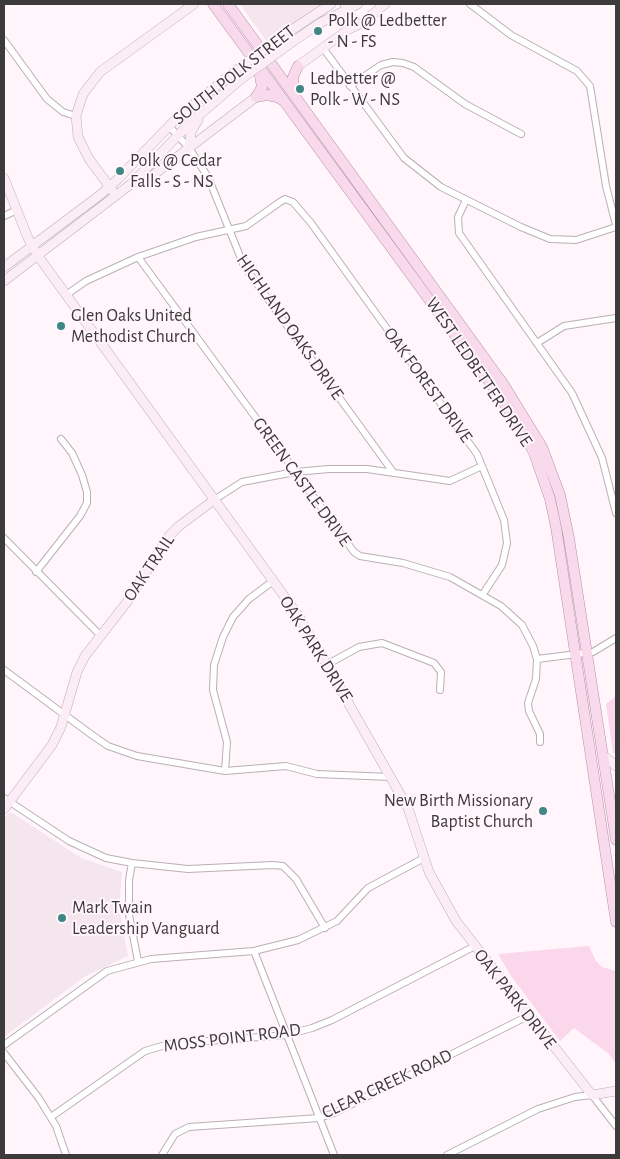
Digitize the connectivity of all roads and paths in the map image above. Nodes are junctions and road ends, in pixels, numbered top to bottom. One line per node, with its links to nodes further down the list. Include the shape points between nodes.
1 (194, 4): 20 (street, via 100,72 83,94)
2 (213, 4): 12 (main road, WEST LEDBETTER DRIVE)
3 (228, 4): 13 (main road, WEST LEDBETTER DRIVE)
4 (331, 4): 21 (street, SOUTH POLK STREET, bridge, via 235,70)
5 (358, 4): 8 (street, SOUTH POLK STREET)
6 (385, 4): 9 (street)
7 (470, 4): 34 (street, via 511,35 578,71 590,86 606,186)
8 (346, 6): 9 (street, via 353,21); 19 (street, SOUTH POLK STREET, bridge, via 241,79)
9 (349, 29): 11 (street)
10 (4, 40): 20 (street, via 52,103 63,112)
11 (323, 48): 14 (street); 15 (street)
12 (255, 61): 17 (main road, via 262,82); 18 (main road, WEST LEDBETTER DRIVE)
13 (270, 62): 14 (main road, via 287,68); 16 (main road, WEST LEDBETTER DRIVE)
14 (298, 66): 16 (main road, via 293,77)
15 (350, 86): 22 (street, via 381,65 403,63 414,67 465,104); 31 (street, via 404,158 441,187)
16 (295, 95): 25 (main road, WEST LEDBETTER DRIVE)
17 (256, 97): 18 (main road, via 267,95); 24 (street)
18 (285, 102): 26 (main road, WEST LEDBETTER DRIVE)
19 (202, 113): 23 (street, SOUTH POLK STREET); 24 (street, via 192,129)
20 (76, 116): 29 (street, via 82,148)
21 (169, 126): 23 (street, HIGHLAND OAKS DRIVE); 29 (street, SOUTH POLK STREET)
22 (521, 134)
23 (178, 136): 24 (street, HIGHLAND OAKS DRIVE); 28 (street, SOUTH POLK STREET)
24 (189, 148): 28 (street, via 152,176); 35 (street, HIGHLAND OAKS DRIVE, via 215,190)
25 (339, 156): 26 (main road); 44 (main road, WEST LEDBETTER DRIVE)
26 (330, 163): 44 (main road, WEST LEDBETTER DRIVE)
27 (4, 178): 32 (street, OAK PARK DRIVE)
28 (131, 184): 30 (street, SOUTH POLK STREET)
29 (110, 187): 30 (street); 36 (street, SOUTH POLK STREET)
30 (116, 196): 37 (street, SOUTH POLK STREET)
31 (466, 200): 34 (street, via 550,239 576,240); 43 (street, via 456,224 459,233)
32 (17, 210): 33 (street); 36 (street, OAK PARK DRIVE)
33 (4, 216)
34 (616, 226)
35 (228, 230): 38 (street); 46 (street, OAK FOREST DRIVE, via 252,223 285,199 293,202 466,438); 48 (street, HIGHLAND OAKS DRIVE, via 253,279)
36 (32, 247): 37 (street, OAK PARK DRIVE); 39 (street, SOUTH POLK STREET)
37 (38, 256): 40 (street, SOUTH POLK STREET); 41 (street, OAK PARK DRIVE)
38 (138, 257): 41 (street, via 86,281); 47 (street, GREEN CASTLE DRIVE)
39 (4, 267)
40 (4, 281)
41 (66, 295): 49 (street, OAK PARK DRIVE)
42 (616, 318): 43 (street, via 564,326)
43 (537, 343): 50 (street, via 564,380 589,427 602,458)
44 (500, 388): 57 (main road, WEST LEDBETTER DRIVE, via 542,447 560,496); 58 (main road, WEST LEDBETTER DRIVE, via 542,474 556,527)
45 (61, 439): 52 (street, via 82,475 87,503)
46 (482, 466): 48 (street, OAK TRAIL, via 450,481); 54 (street, OAK FOREST DRIVE, via 504,520 507,543 502,565)
47 (295, 472): 48 (street, OAK TRAIL, via 328,469); 49 (street, OAK TRAIL, via 242,482); 54 (street, GREEN CASTLE DRIVE, via 349,546 360,556 421,567)
48 (392, 472)
49 (214, 500): 53 (street, OAK PARK DRIVE); 55 (street, OAK TRAIL, via 169,536 127,602)
50 (616, 513)
51 (4, 538): 52 (street)
52 (36, 572): 55 (street)
53 (273, 581): 60 (street, OAK PARK DRIVE); 67 (street, via 249,598 233,617 214,665 213,690 227,742)
54 (484, 594): 59 (street, GREEN CASTLE DRIVE, via 522,625)
55 (99, 634): 63 (street, OAK TRAIL, via 77,672)
56 (616, 638): 57 (street, via 599,650)
57 (588, 653): 58 (street); 65 (main road, WEST LEDBETTER DRIVE)
58 (575, 654): 59 (street); 74 (main road, WEST LEDBETTER DRIVE)
59 (537, 659): 64 (street, GREEN CASTLE DRIVE, via 536,679 528,703)
60 (328, 664): 62 (street, via 359,647 382,643 434,663 441,672); 68 (street, OAK PARK DRIVE)
61 (4, 670): 63 (street)
62 (440, 690)
63 (64, 715): 67 (street, via 92,736 122,752); 69 (street, OAK TRAIL, via 52,745)
64 (540, 742)
65 (603, 755): 66 (street); 71 (main road, WEST LEDBETTER DRIVE)
66 (616, 766)
67 (225, 771): 68 (street, via 286,766 317,774)
68 (391, 777): 72 (street, OAK PARK DRIVE, via 414,821)
69 (6, 800): 70 (street, OAK TRAIL); 73 (street, via 88,851)
70 (4, 809)
71 (616, 840)
72 (424, 858): 75 (street, via 368,888 355,899 343,917); 76 (street, OAK PARK DRIVE, via 446,904)
73 (132, 863): 75 (street, via 188,869 282,866 296,879); 78 (street, via 129,915)
74 (616, 922)
75 (324, 928): 77 (street, via 298,940)
76 (475, 946): 79 (street, OAK PARK DRIVE); 80 (street, MOSS POINT ROAD, via 332,1020)
77 (254, 951): 78 (street); 80 (street)
78 (138, 961): 81 (street, via 107,971)
79 (528, 1016): 84 (street, OAK PARK DRIVE); 86 (street, CLEAR CREEK ROAD, via 355,1104)
80 (286, 1035): 85 (street, MOSS POINT ROAD, via 169,1044 145,1051); 86 (street)
81 (4, 1045)
82 (4, 1053): 85 (street)
83 (616, 1091): 84 (street)
84 (592, 1095): 87 (street, OAK PARK DRIVE); 91 (street, via 538,1108)
85 (51, 1117): 88 (street)
86 (319, 1118): 89 (street, CLEAR CREEK ROAD, via 189,1126 176,1134); 90 (street)
87 (616, 1126)
88 (66, 1155)
89 (162, 1155)
90 (334, 1155)
91 (447, 1155)

